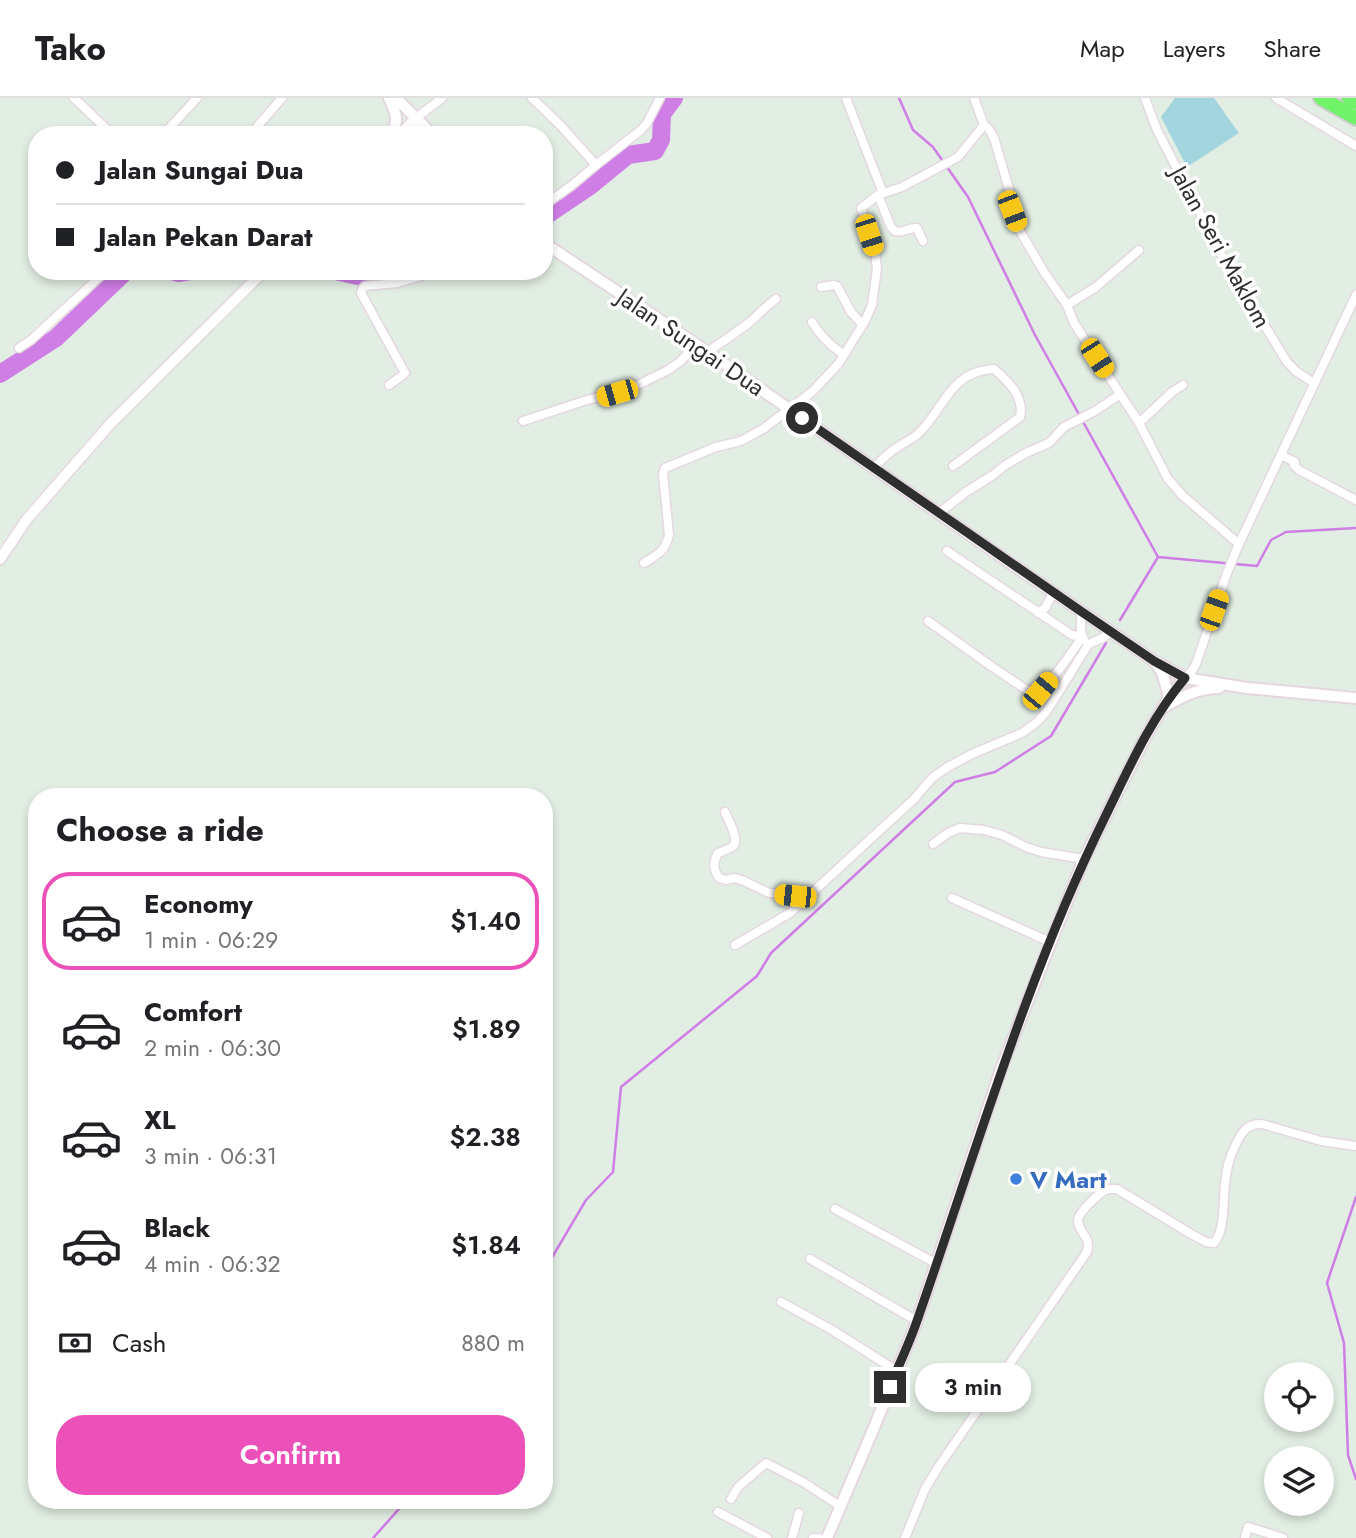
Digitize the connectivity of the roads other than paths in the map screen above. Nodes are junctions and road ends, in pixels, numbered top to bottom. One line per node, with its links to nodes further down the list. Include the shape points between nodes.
1 (74, 98): 19 (street)
2 (197, 98): 20 (street)
3 (282, 98): 21 (street)
4 (389, 98): 22 (main road)
5 (396, 98): 16 (main road)
6 (442, 98): 16 (street)
7 (532, 98): 26 (street)
8 (660, 98): 26 (street, via 641,130)
9 (846, 98): 27 (street)
10 (974, 98): 18 (street)
11 (1145, 98): 45 (street, Jalan Seri Maklom, via 1221,254 1287,362)
12 (1276, 98): 25 (street)
13 (1321, 98): 17 (highway)
14 (1349, 98): 15 (highway)
15 (1356, 102)
16 (416, 118): 23 (street); 24 (main road)
17 (1356, 118)
18 (984, 125): 27 (street, via 958,157); 38 (street, via 995,138 1021,233)
19 (104, 126)
20 (171, 126)
21 (258, 126)
22 (396, 126)
23 (408, 126)
24 (424, 126)
25 (1356, 146)
26 (596, 165): 28 (street)
27 (880, 194): 29 (street, via 891,227 903,232 917,228); 40 (street, via 861,208 877,269 872,305)
28 (553, 199)
29 (923, 241)
30 (553, 250): 41 (main road, Jalan Sungai Dua)
31 (1139, 250): 38 (street)
32 (96, 280): 42 (street)
33 (255, 280): 59 (street, via 111,423 27,519)
34 (408, 280): 47 (street, via 365,286 361,293 405,373)
35 (821, 287): 40 (street, via 837,286)
36 (1356, 295): 45 (street)
37 (776, 299): 43 (street)
38 (1067, 305): 48 (street)
39 (812, 322): 44 (street)
40 (862, 324): 44 (street)
41 (696, 344): 43 (main road, Jalan Sungai Dua); 50 (street, via 668,370 632,388)
42 (19, 348)
43 (707, 352): 49 (main road, Jalan Sungai Dua)
44 (844, 355): 49 (street, via 813,391)
45 (1314, 383): 52 (street)
46 (1183, 384): 51 (street)
47 (389, 385)
48 (1119, 395): 51 (street); 56 (street, via 1064,427 1049,443 1004,466)
49 (789, 409): 54 (main road, Jalan Sungai Dua); 60 (street, via 741,441 665,468 669,535 663,550)
50 (523, 421)
51 (1139, 423): 57 (street, via 1168,479)
52 (1281, 455): 55 (street, via 1295,462 1298,470); 57 (street)
53 (953, 466): 54 (street, via 1020,417 1022,409 1010,382 995,369 963,378 916,436)
54 (875, 468): 56 (main road, Jalan Sungai Dua)
55 (1356, 500)
56 (939, 513): 61 (main road, Jalan Sungai Dua)
57 (1238, 546): 69 (street, via 1196,664)
58 (947, 551): 63 (street)
59 (0, 559)
60 (643, 563)
61 (1053, 593): 62 (main road, Jalan Sungai Dua); 63 (street)
62 (1082, 612): 65 (main road, Jalan Sungai Dua); 66 (street)
63 (1038, 613): 66 (street)
64 (928, 621): 66 (street, via 1033,693 1040,691)
65 (1110, 632): 67 (street); 68 (main road, Jalan Sungai Dua)
66 (1082, 637): 67 (street)
67 (1088, 645): 77 (street, via 1037,722 932,778)
68 (1154, 661): 69 (main road, Jalan Sungai Dua); 71 (main road)
69 (1185, 678): 70 (main road, Jalan Sungai Dua); 71 (main road)
70 (1247, 688): 72 (main road); 73 (main road, via 1212,688 1185,695)
71 (1169, 697): 73 (main road)
72 (1356, 698)
73 (1162, 709): 76 (main road)
74 (724, 812): 77 (street, via 735,843 714,860 719,878 735,878 769,893)
75 (933, 844): 76 (street, via 960,828 984,830 1041,852)
76 (1084, 859): 79 (main road)
77 (810, 897): 80 (street)
78 (952, 898): 79 (street)
79 (1050, 942): 84 (main road, via 1001,1069)
80 (735, 945)
81 (1356, 1146): 97 (street, via 1262,1124 1247,1128 1230,1157 1221,1228 1214,1243 1117,1189 1097,1196 1079,1216 1087,1252 939,1466)
82 (835, 1209): 84 (street)
83 (810, 1259): 86 (street)
84 (937, 1265): 86 (main road)
85 (781, 1302): 87 (street)
86 (917, 1321): 87 (main road)
87 (897, 1371): 89 (main road)
88 (731, 1499): 89 (street, via 766,1463)
89 (840, 1506): 96 (main road)
90 (718, 1512): 92 (street)
91 (799, 1513): 93 (street)
92 (767, 1538)
93 (792, 1538)
94 (813, 1538): 95 (street)
95 (818, 1538)
96 (827, 1538)
97 (905, 1538)
98 (1245, 1538): 99 (street, via 1248,1527)
99 (1283, 1538)

